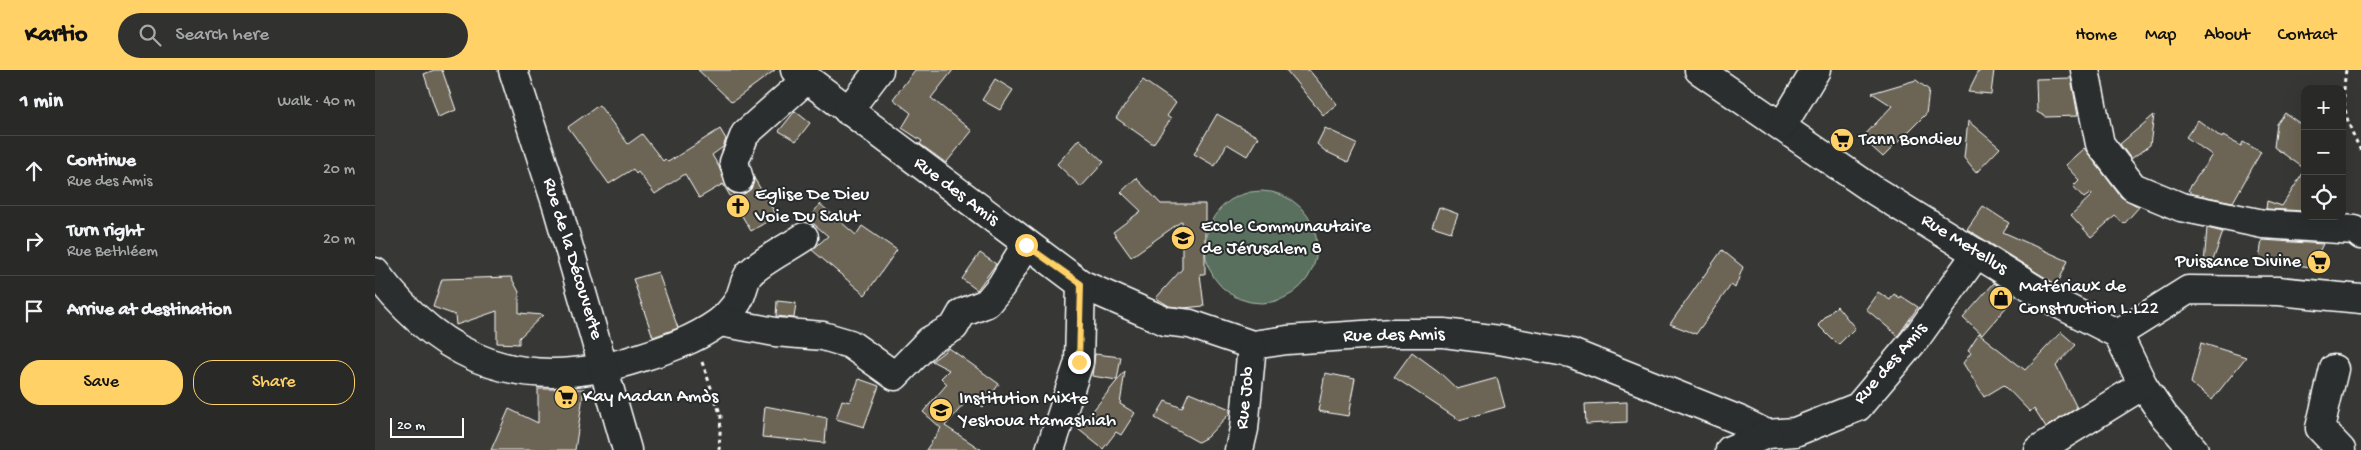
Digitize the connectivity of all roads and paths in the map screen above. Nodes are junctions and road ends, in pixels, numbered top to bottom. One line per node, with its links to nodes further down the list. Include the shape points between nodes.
1 (513, 70): 23 (street, Rue de la Découverte)
2 (879, 70): 8 (street)
3 (1699, 70): 9 (street, Rue Metellus)
4 (1816, 70): 9 (street)
5 (2085, 70): 12 (street, via 2100,144 2133,188 2181,207 2263,224 2355,230)
6 (2346, 70): 10 (path, via 2343,92 2347,123)
7 (801, 74): 8 (street, Rue des Amis); 11 (street, via 745,134 734,162)
8 (848, 111): 14 (street, Rue des Amis)
9 (1782, 126): 15 (street, Rue Metellus, via 1875,191)
10 (2361, 151)
11 (739, 179)
12 (2361, 235)
13 (804, 237): 19 (street, via 749,274 738,302)
14 (1026, 245): 17 (street, Rue des Amis); 19 (street, via 987,303 962,313 954,327 929,341 895,376 850,344 823,336 775,332)
15 (1977, 253): 20 (street, Rue Metellus, via 2057,303); 26 (street, Rue des Amis, via 1917,337 1858,407 1795,432)
16 (375, 272): 23 (street, via 395,298 427,328 468,356 535,374)
17 (1081, 284): 22 (street, Rue des Amis, via 1165,321 1190,324); 30 (street, via 1079,362)
18 (2361, 299): 20 (street, via 2278,291 2188,290)
19 (720, 322): 21 (street)
20 (2118, 334): 25 (street)
21 (683, 344): 23 (street); 29 (path, via 695,348 721,416)
22 (1252, 345): 26 (street, Rue des Amis, via 1393,333 1444,333 1499,340 1571,353); 31 (street, Rue Job)
23 (605, 369): 28 (street, Rue de la Découverte)
24 (2334, 369): 34 (street, via 2320,428)
25 (2143, 386): 27 (street); 33 (street)
26 (1767, 434): 32 (street)
27 (2186, 447)
28 (627, 450)
29 (719, 450)
30 (1050, 450)
31 (1239, 450)
32 (1730, 450)
33 (2037, 450)
34 (2341, 450)

